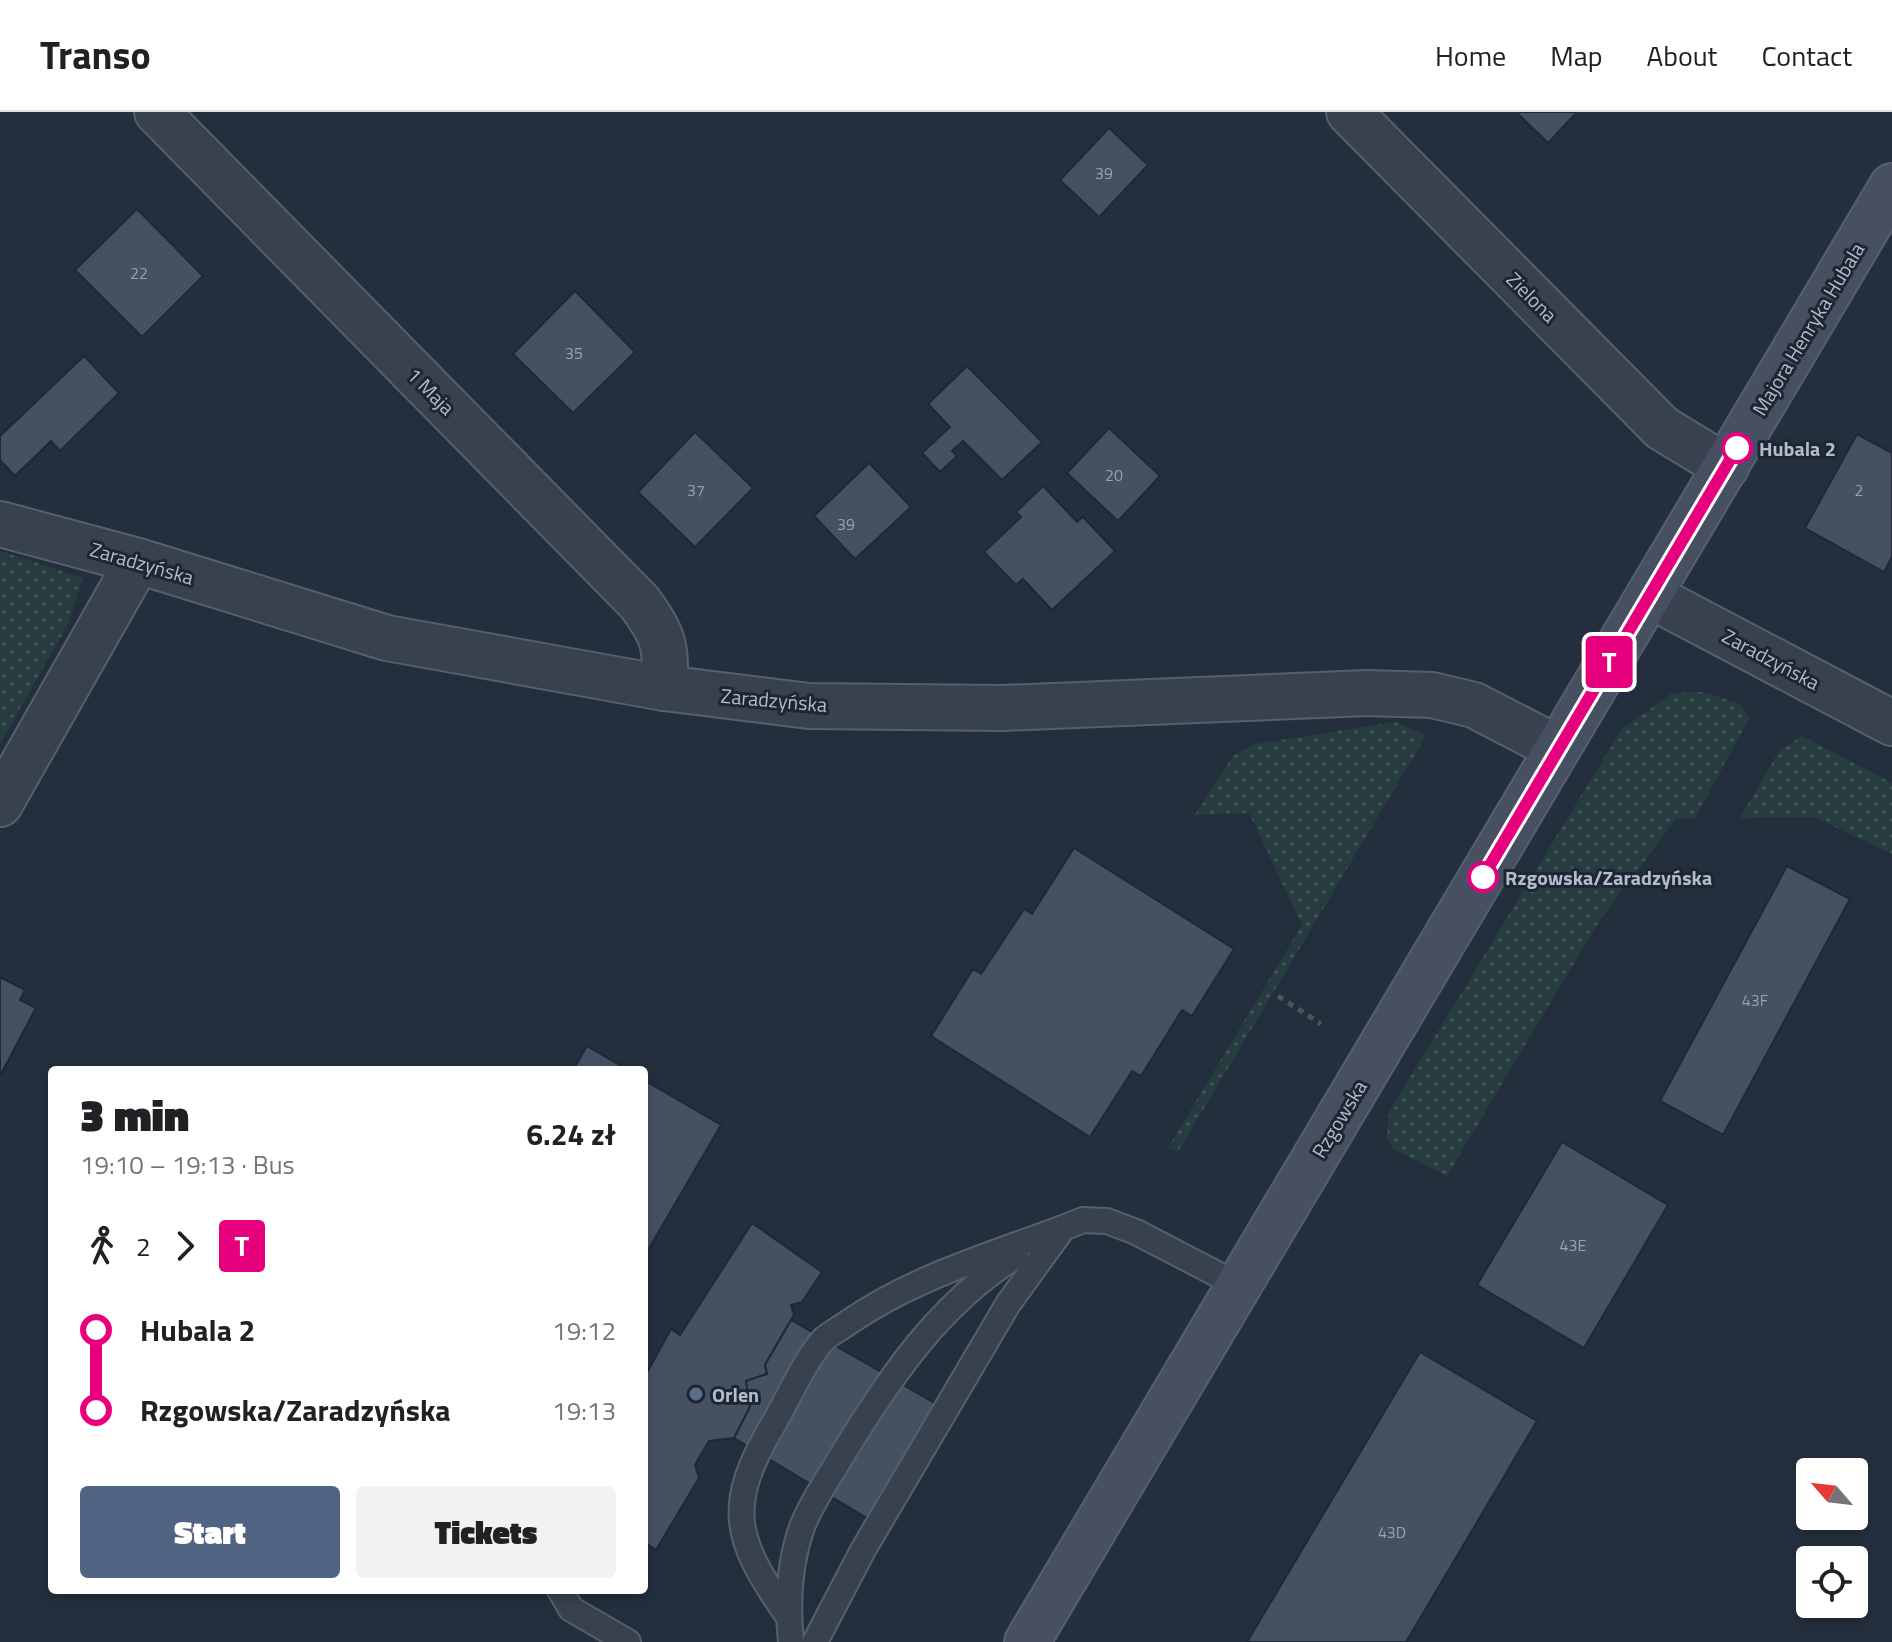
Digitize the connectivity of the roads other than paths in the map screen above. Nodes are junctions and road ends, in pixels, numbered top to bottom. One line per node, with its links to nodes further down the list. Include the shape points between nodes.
1 (157, 112): 8 (street, 1 Maja, via 639,602 658,627 666,651)
2 (1349, 112): 4 (street, Zielona, via 1662,428)
3 (1892, 186): 4 (main road, Majora Henryka Hubala)
4 (1726, 467): 7 (main road, Majora Henryka Hubala)
5 (0, 524): 6 (street, Zaradzyńska)
6 (138, 561): 8 (street, Zaradzyńska, via 387,638); 11 (street)
7 (1649, 595): 9 (street, Zaradzyńska); 10 (main road, Rzgowska)
8 (664, 688): 10 (street, Zaradzyńska, via 809,706 987,708 1432,695 1474,705)
9 (1892, 723)
10 (1557, 748): 13 (main road, Rzgowska)
11 (0, 804)
12 (1063, 1228): 13 (lane, via 1083,1220 1107,1221); 15 (lane, via 997,1268 959,1299 891,1376 802,1527 790,1577); 15 (lane, via 917,1283 824,1340 757,1452 740,1507 747,1546); 18 (lane, via 1008,1304)
13 (1240, 1286): 19 (main road, Rzgowska)
14 (562, 1594): 16 (lane, via 571,1609)
15 (788, 1616): 17 (lane)
16 (628, 1642)
17 (791, 1642)
18 (815, 1642)
19 (1027, 1642)

